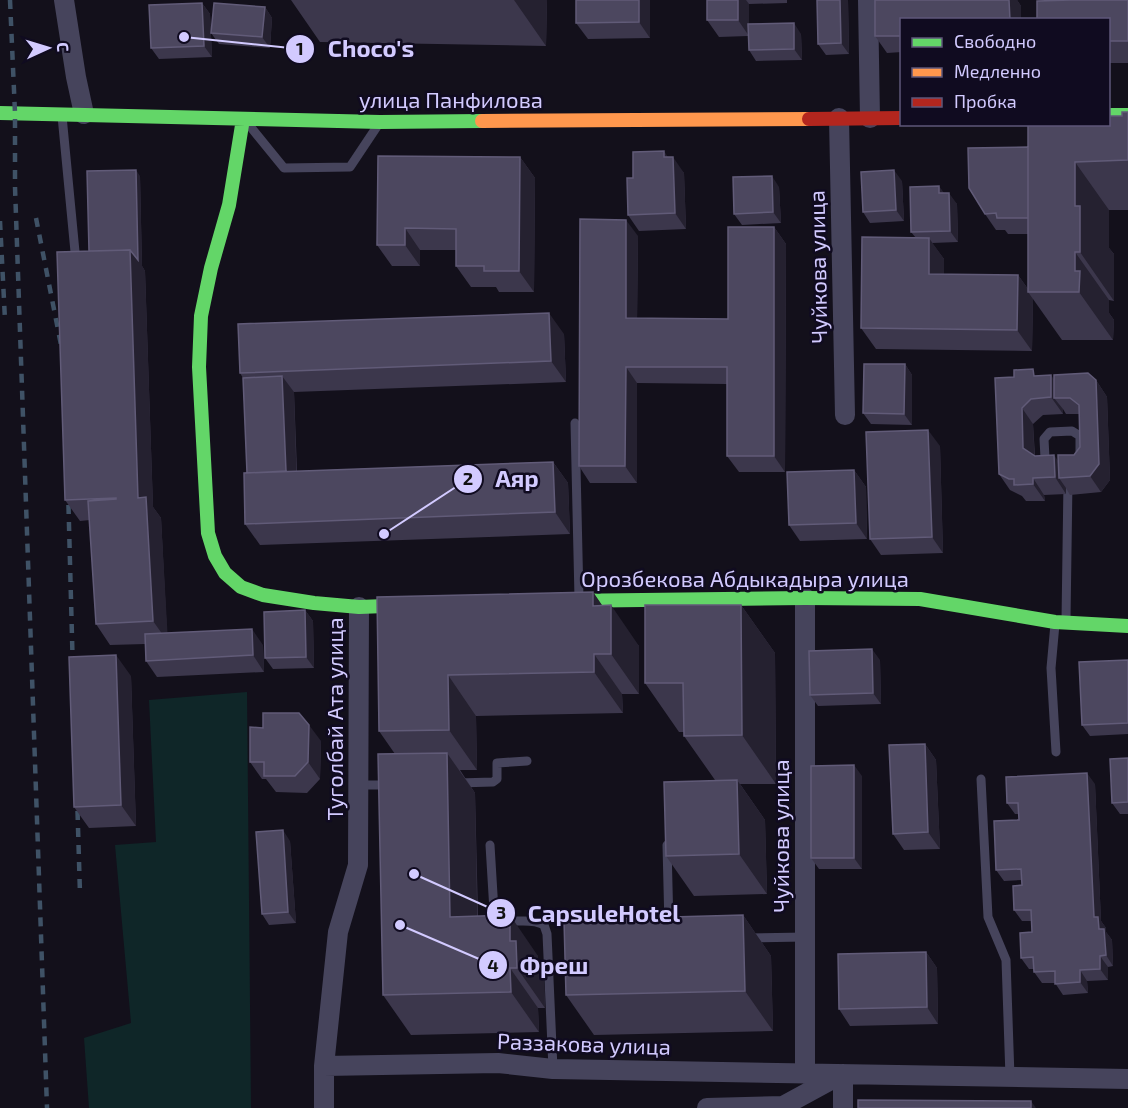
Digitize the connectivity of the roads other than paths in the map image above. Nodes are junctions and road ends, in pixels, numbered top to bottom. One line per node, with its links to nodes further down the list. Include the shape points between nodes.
1 (64, 0): 5 (street)
2 (868, 0): 10 (street)
3 (0, 112): 4 (street, улица Панфилова)
4 (62, 114): 5 (street, улица Панфилова); 13 (lane)
5 (84, 114): 8 (street, улица Панфилова)
6 (1110, 115): 7 (street)
7 (1128, 115)
8 (243, 118): 12 (street, улица Панфилова); 12 (lane, via 284,168 350,167); 23 (street, Туголбай Ата улица, via 229,205 201,316 199,367 208,533 225,573 241,587 262,595)
9 (839, 118): 10 (street, улица Панфилова); 12 (street, улица Панфилова); 14 (street, Чуйкова улица)
10 (870, 118): 11 (street, улица Панфилова)
11 (900, 118)
12 (380, 122)
13 (76, 262)
14 (845, 415)
15 (575, 423): 20 (lane)
16 (1073, 463): 17 (lane, via 1080,454 1080,436 1072,431 1050,432 1044,439 1045,458)
17 (1060, 464)
18 (1067, 474): 24 (lane)
19 (806, 598): 20 (street, Орозбекова Абдыкадыра улица); 24 (street, Орозбекова Абдыкадыра улица, via 920,599); 34 (street, Чуйкова улица)
20 (579, 600): 21 (street, Орозбекова Абдыкадыра улица)
21 (544, 601)
22 (430, 604): 23 (street)
23 (359, 607): 31 (street, Туголбай Ата улица)
24 (1061, 622): 25 (street, Орозбекова Абдыкадыра улица); 26 (lane, via 1051,668)
25 (1128, 626)
26 (1056, 752)
27 (527, 761): 29 (lane, via 497,763 497,779 493,782)
28 (981, 779): 41 (lane, via 988,917 1006,960)
29 (447, 783)
30 (400, 784): 31 (lane)
31 (360, 785): 37 (street, Туголбай Ата улица, via 358,865 338,932)
32 (667, 843): 36 (lane)
33 (490, 845): 38 (lane, via 494,911 498,918 538,921 547,934)
34 (805, 937): 35 (lane); 39 (street, Чуйкова улица)
35 (737, 939)
36 (669, 940)
37 (324, 1066): 38 (street, Раззакова улица, via 498,1063); 43 (street, Туголбай Ата улица)
38 (553, 1069): 39 (street, Раззакова улица)
39 (805, 1074): 40 (street, Раззакова улица)
40 (843, 1074): 41 (street, Раззакова улица); 44 (street, Раззакова улица, via 783,1106); 45 (street)
41 (1011, 1077): 42 (street, Раззакова улица)
42 (1128, 1079)
43 (324, 1108)
44 (707, 1108)
45 (843, 1108)

